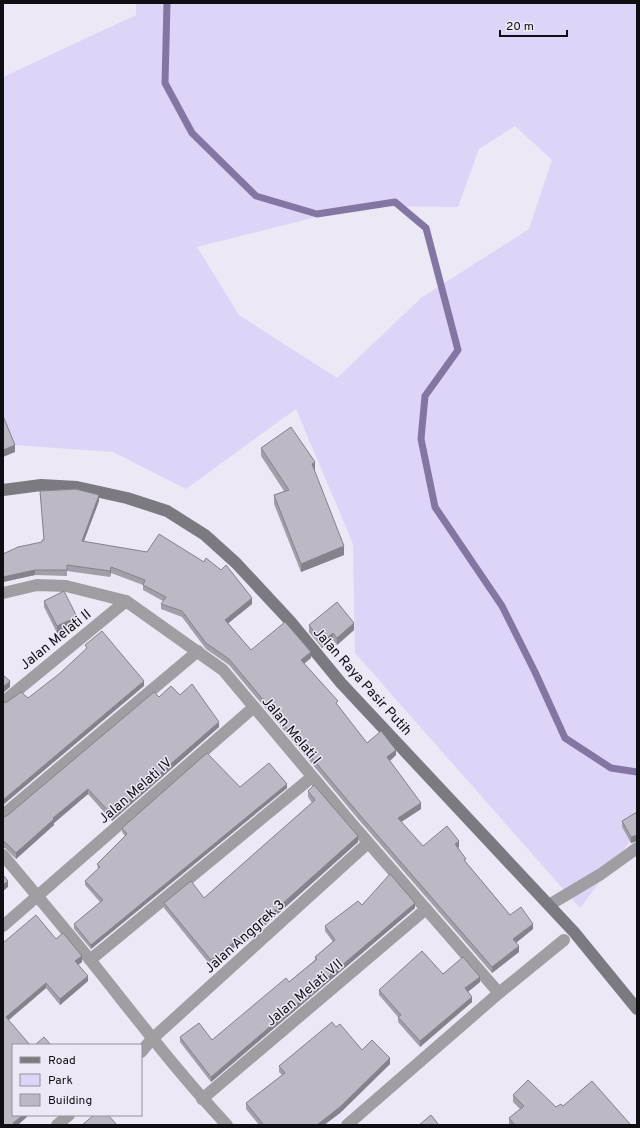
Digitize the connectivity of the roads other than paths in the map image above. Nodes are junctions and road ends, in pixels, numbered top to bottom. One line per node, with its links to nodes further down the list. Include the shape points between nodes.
1 (3, 490): 13 (street, Jalan Raya Pasir Putih, via 41,484 77,487 112,494 167,511 205,536 252,580 341,683)
2 (3, 593): 3 (street, Jalan Melati I, via 37,585 66,586)
3 (126, 601): 4 (street, Jalan Melati I); 5 (street, Jalan Melati II)
4 (198, 651): 6 (street, Jalan Melati I, via 224,670); 8 (street)
5 (3, 702)
6 (254, 707): 7 (street, Jalan Melati I); 12 (street, Jalan Melati IV)
7 (312, 777): 9 (street, Jalan Melati I); 17 (street)
8 (3, 815)
9 (368, 843): 14 (street, Jalan Melati I); 20 (street, Jalan Anggrek 3)
10 (637, 848): 13 (street, via 601,874)
11 (3, 855): 12 (street)
12 (36, 896): 15 (street, Jalan Melati IV); 17 (street)
13 (549, 905): 19 (street, Jalan Raya Pasir Putih)
14 (426, 909): 18 (street, Jalan Melati I); 22 (street, Jalan Melati VII)
15 (3, 926)
16 (564, 940): 18 (street)
17 (90, 960): 20 (street)
18 (499, 993): 26 (street)
19 (637, 1009)
20 (152, 1039): 21 (street, Jalan Anggrek 3); 22 (street)
21 (142, 1051)
22 (202, 1099): 25 (street)
23 (68, 1116): 24 (street)
24 (57, 1125)
25 (227, 1125)
26 (347, 1125)

